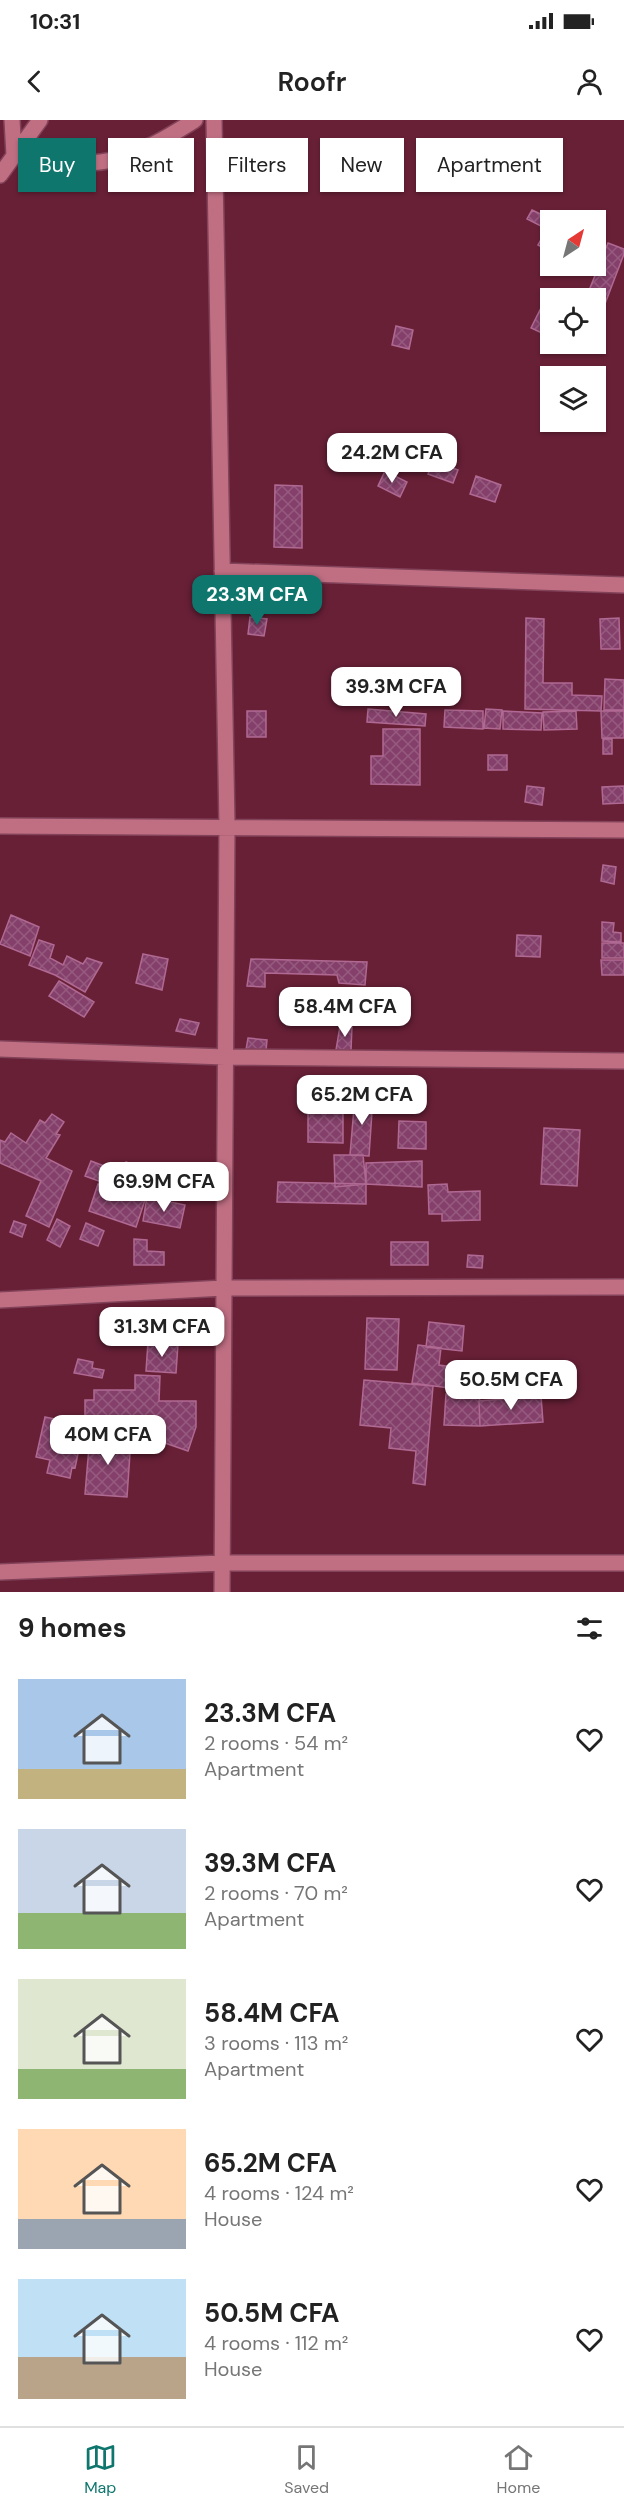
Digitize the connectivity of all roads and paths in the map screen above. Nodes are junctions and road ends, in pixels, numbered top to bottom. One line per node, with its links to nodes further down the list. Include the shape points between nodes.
1 (12, 120): 5 (street)
2 (40, 120): 5 (street)
3 (195, 120): 5 (street, via 156,143 115,160 64,161)
4 (214, 120): 7 (street)
5 (14, 155): 6 (street)
6 (0, 175)
7 (222, 571): 8 (street); 9 (street)
8 (624, 585)
9 (226, 825): 10 (street); 11 (street); 13 (street)
10 (0, 826)
11 (624, 830)
12 (0, 1049): 13 (street)
13 (225, 1057): 14 (street); 16 (street)
14 (624, 1061)
15 (624, 1287): 16 (street)
16 (224, 1288): 17 (street); 18 (street)
17 (0, 1300)
18 (222, 1563): 19 (street); 20 (street); 21 (street)
19 (624, 1563)
20 (0, 1572)
21 (222, 1592)

